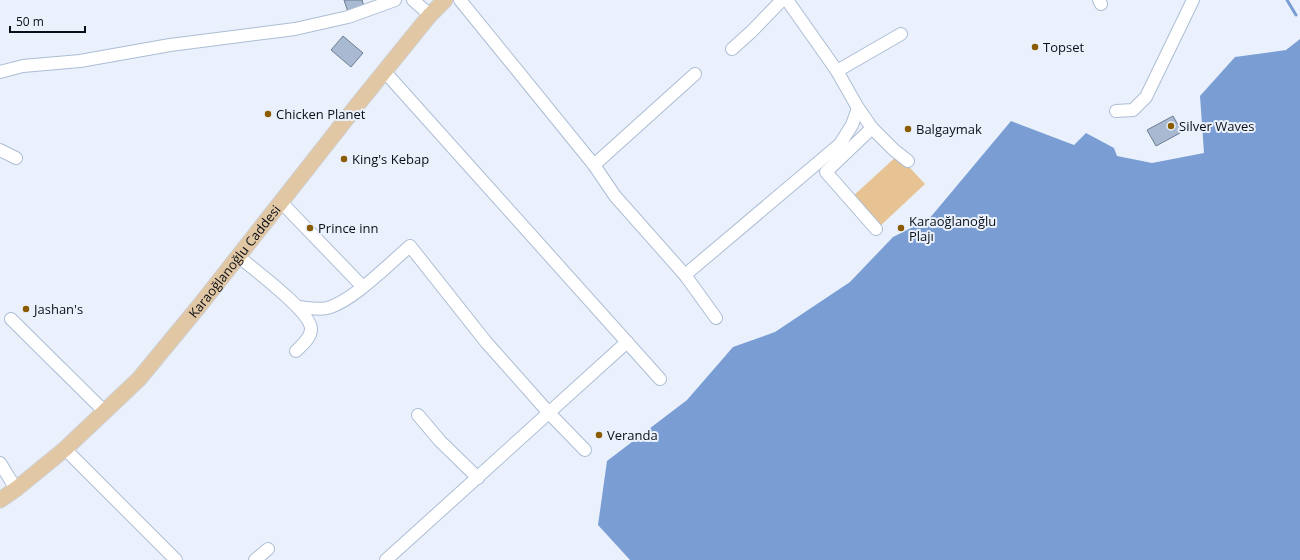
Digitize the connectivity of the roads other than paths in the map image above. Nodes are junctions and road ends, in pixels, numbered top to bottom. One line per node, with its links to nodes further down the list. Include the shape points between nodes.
1 (395, 0): 12 (street, via 348,18 295,29 170,45 80,61 23,66)
2 (413, 0): 8 (street)
3 (445, 0): 8 (main road, Karaoğlanoğlu Caddesi)
4 (460, 0): 21 (street)
5 (782, 0): 10 (street)
6 (787, 0): 11 (street)
7 (1193, 0): 16 (street, via 1146,97 1133,110)
8 (430, 16): 13 (main road, Karaoğlanoğlu Caddesi)
9 (901, 34): 11 (street)
10 (732, 49)
11 (837, 71): 15 (street)
12 (0, 72)
13 (385, 72): 22 (main road, Karaoğlanoğlu Caddesi); 30 (street)
14 (695, 74): 21 (street)
15 (858, 108): 17 (street); 25 (street, via 852,125 840,144)
16 (1116, 111)
17 (872, 128): 20 (street); 23 (street, via 826,172)
18 (0, 150): 19 (street)
19 (16, 158)
20 (908, 161)
21 (594, 165): 25 (street, via 615,196)
22 (281, 202): 24 (main road, Karaoğlanoğlu Caddesi); 26 (street)
23 (876, 229)
24 (238, 256): 27 (street); 33 (main road, Karaoğlanoğlu Caddesi, via 139,379)
25 (685, 275): 28 (street)
26 (362, 286): 27 (street, via 344,300 327,308); 34 (street, via 410,246 486,342)
27 (299, 307): 31 (street, via 310,322 311,330 308,338)
28 (716, 318)
29 (11, 319): 33 (street)
30 (627, 342): 32 (street); 34 (street)
31 (296, 351)
32 (660, 379)
33 (105, 412): 36 (main road, Karaoğlanoğlu Caddesi)
34 (549, 413): 37 (street); 39 (street)
35 (418, 415): 39 (street)
36 (65, 449): 40 (main road, Karaoğlanoğlu Caddesi); 43 (street)
37 (585, 450)
38 (0, 462): 40 (street)
39 (478, 478): 45 (street)
40 (16, 489): 41 (main road, Karaoğlanoğlu Caddesi)
41 (0, 500)
42 (268, 549): 44 (street)
43 (176, 560)
44 (255, 560)
45 (386, 560)

